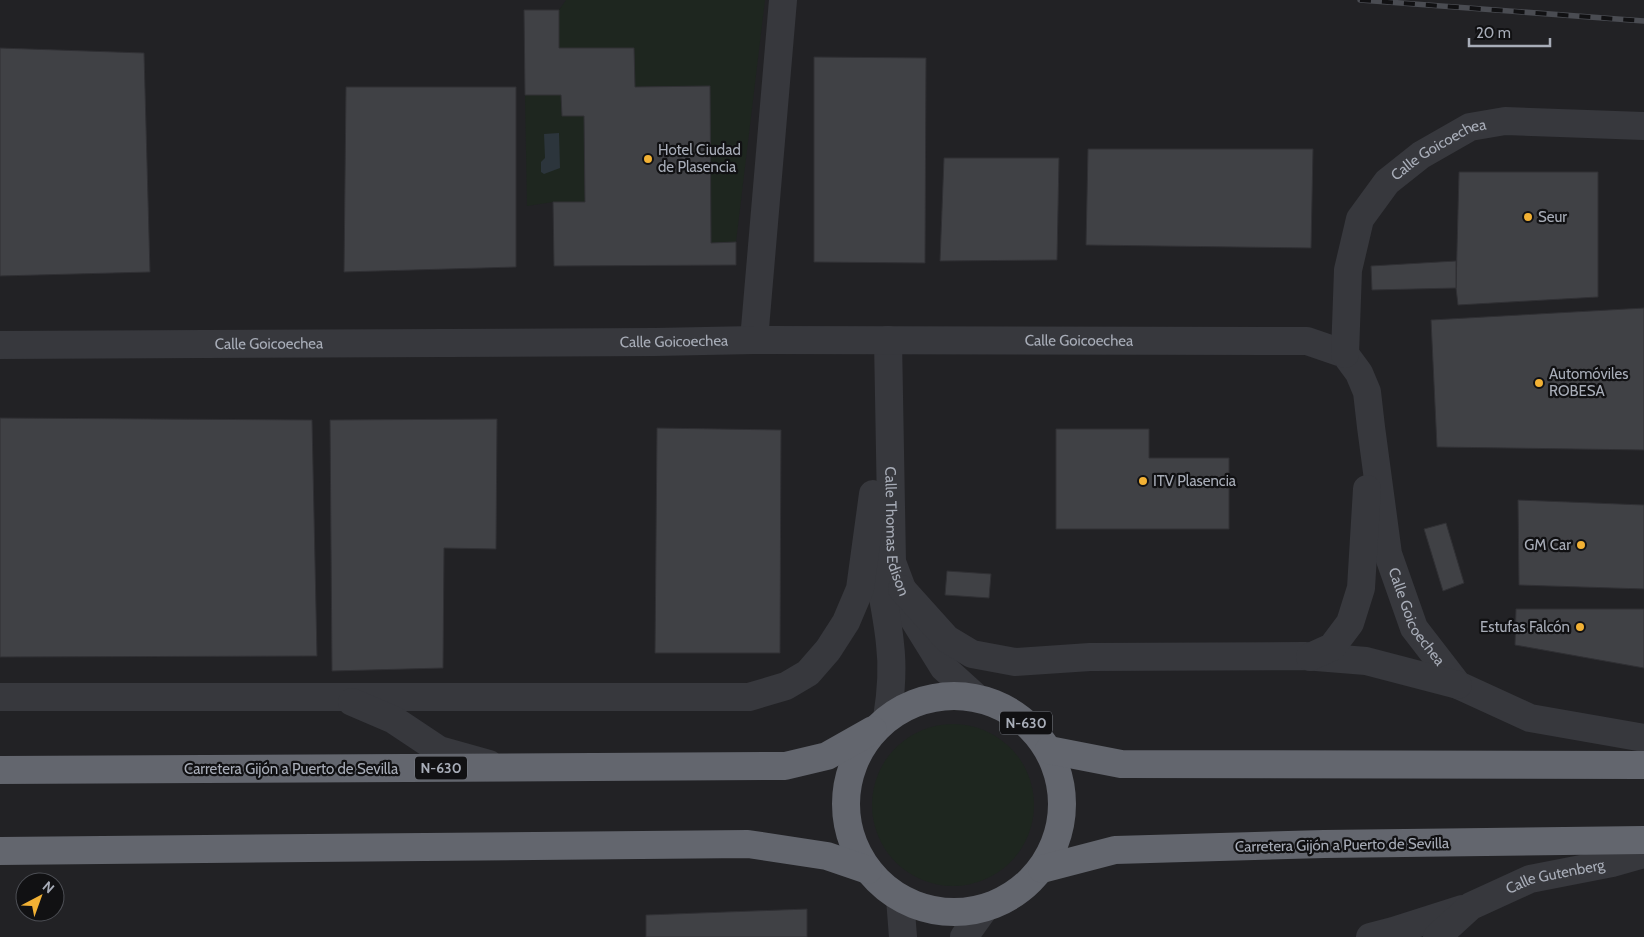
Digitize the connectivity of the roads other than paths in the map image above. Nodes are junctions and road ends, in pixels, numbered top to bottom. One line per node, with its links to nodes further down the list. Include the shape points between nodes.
1 (783, 0): 3 (street)
2 (1644, 126): 6 (street, Calle Goicoechea, via 1505,121 1470,127 1421,155 1387,182 1360,219 1348,270)
3 (754, 340): 4 (street, Calle Goicoechea); 5 (street, Calle Goicoechea)
4 (880, 340): 6 (street, Calle Goicoechea, via 1307,341); 8 (street, Calle Thomas Edison); 9 (street, Calle Thomas Edison, via 892,562)
5 (0, 345)
6 (1345, 354): 7 (street, Calle Goicoechea, via 1359,373 1367,392)
7 (1371, 427): 10 (street, via 1361,588 1350,623 1332,648); 11 (street, Calle Goicoechea, via 1388,554 1414,628)
8 (873, 494): 13 (street, via 860,589 846,622 828,650 808,672 786,686 749,697); 15 (street, Calle Thomas Edison, via 877,570 890,644 890,696)
9 (902, 589): 10 (street, via 947,639 972,654 1015,662 1090,657); 14 (street, Calle Thomas Edison, via 913,618 944,668)
10 (1310, 657): 11 (street, via 1366,661)
11 (1458, 684): 16 (street, Calle Goicoechea, via 1530,718)
12 (0, 696): 13 (street)
13 (336, 697): 19 (street, via 394,720 439,750)
14 (976, 697): 15 (highway, N-630, via 945,695 914,702); 17 (highway, N-630, via 1005,707 1030,726)
15 (880, 724): 19 (highway, Carretera Gijón a Puerto de Sevilla / N-630, via 827,756 785,766); 25 (highway, N-630, via 853,762 845,799 850,836)
16 (1644, 738)
17 (1049, 750): 18 (highway, N-630, via 1121,764); 24 (highway, N-630, via 1061,780 1063,811 1057,842)
18 (1644, 765)
19 (500, 767): 20 (highway, Carretera Gijón a Puerto de Sevilla / N-630)
20 (0, 770)
21 (1644, 840): 24 (highway, Carretera Gijón a Puerto de Sevilla / N-630, via 1115,850)
22 (0, 851): 25 (highway, N-630, via 748,844 827,856)
23 (1644, 854): 27 (street, Calle Gutenberg, via 1530,879)
24 (1042, 869): 28 (highway, N-630, via 1016,894)
25 (868, 870): 26 (highway, N-630, via 882,886)
26 (900, 898): 28 (highway, N-630, via 927,910 956,913); 29 (street)
27 (1471, 906): 31 (street, Calle Gutenberg); 32 (street, Calle Gutenberg)
28 (984, 909): 30 (street)
29 (902, 937)
30 (964, 937)
31 (1370, 937)
32 (1437, 937)

